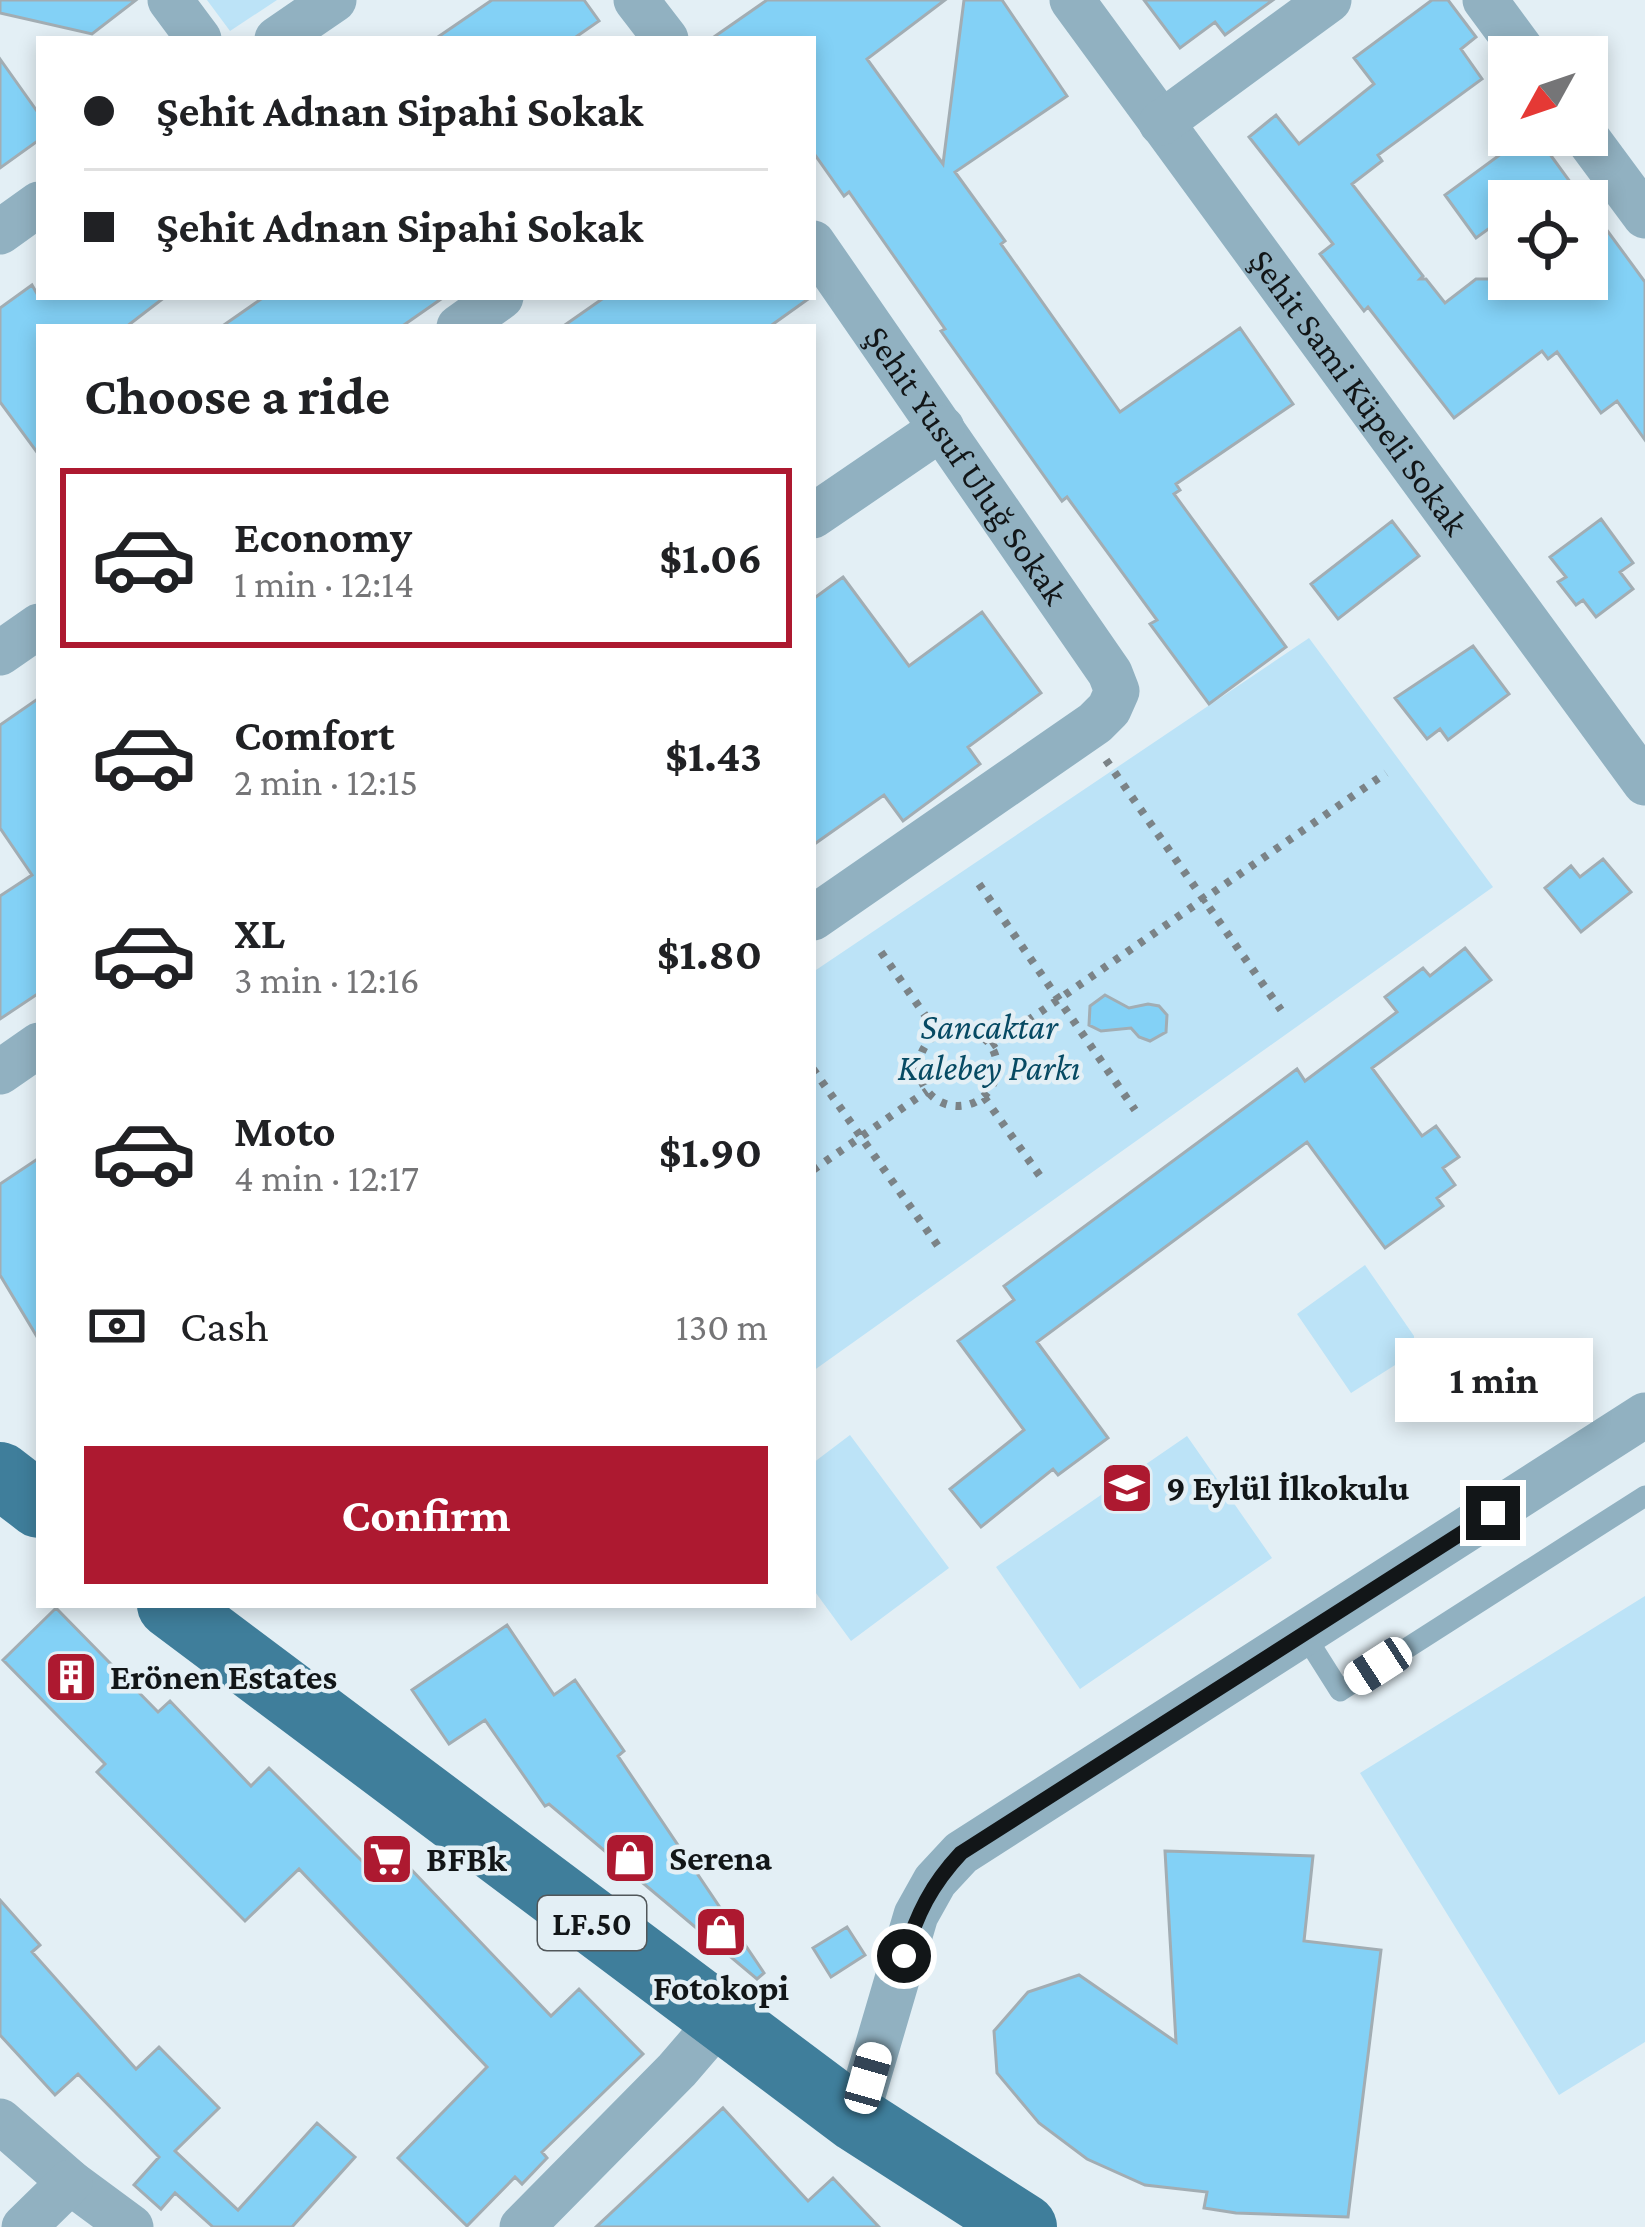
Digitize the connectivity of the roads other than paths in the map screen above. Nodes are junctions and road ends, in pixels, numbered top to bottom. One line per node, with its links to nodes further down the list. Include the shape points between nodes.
1 (170, 0): 7 (street)
2 (334, 0): 8 (street)
3 (637, 0): 9 (street)
4 (1072, 0): 11 (street, Şehit Sami Küpeli Sokak)
5 (1329, 0): 11 (street)
6 (1485, 0): 10 (street)
7 (197, 36)
8 (281, 36)
9 (664, 36)
10 (1512, 36)
11 (1160, 123): 23 (street, Şehit Sami Küpeli Sokak)
12 (1601, 156): 14 (street)
13 (36, 206): 15 (street)
14 (1645, 216)
15 (0, 232)
16 (816, 247): 19 (street, Şehit Yusuf Uluğ Sokak)
17 (497, 300): 18 (street)
18 (463, 324)
19 (941, 428): 20 (street); 24 (street, Şehit Yusuf Uluğ Sokak, via 1118,691 1085,730)
20 (816, 514)
21 (36, 628): 22 (street)
22 (0, 653)
23 (1645, 783)
24 (816, 916)
25 (36, 1047): 26 (street)
26 (0, 1072)
27 (1645, 1415): 32 (street)
28 (0, 1475): 30 (main road)
29 (1645, 1496): 32 (lane, via 1340,1691)
30 (36, 1502)
31 (174, 1608): 33 (main road, LF.50)
32 (1304, 1634): 34 (street, via 961,1853 935,1881 916,1916)
33 (720, 2020): 34 (main road, LF.50); 39 (street)
34 (856, 2119): 40 (main road, LF.50)
35 (0, 2121): 36 (street)
36 (70, 2182): 37 (street); 38 (street)
37 (24, 2227)
38 (131, 2227)
39 (522, 2227)
40 (1024, 2227)

